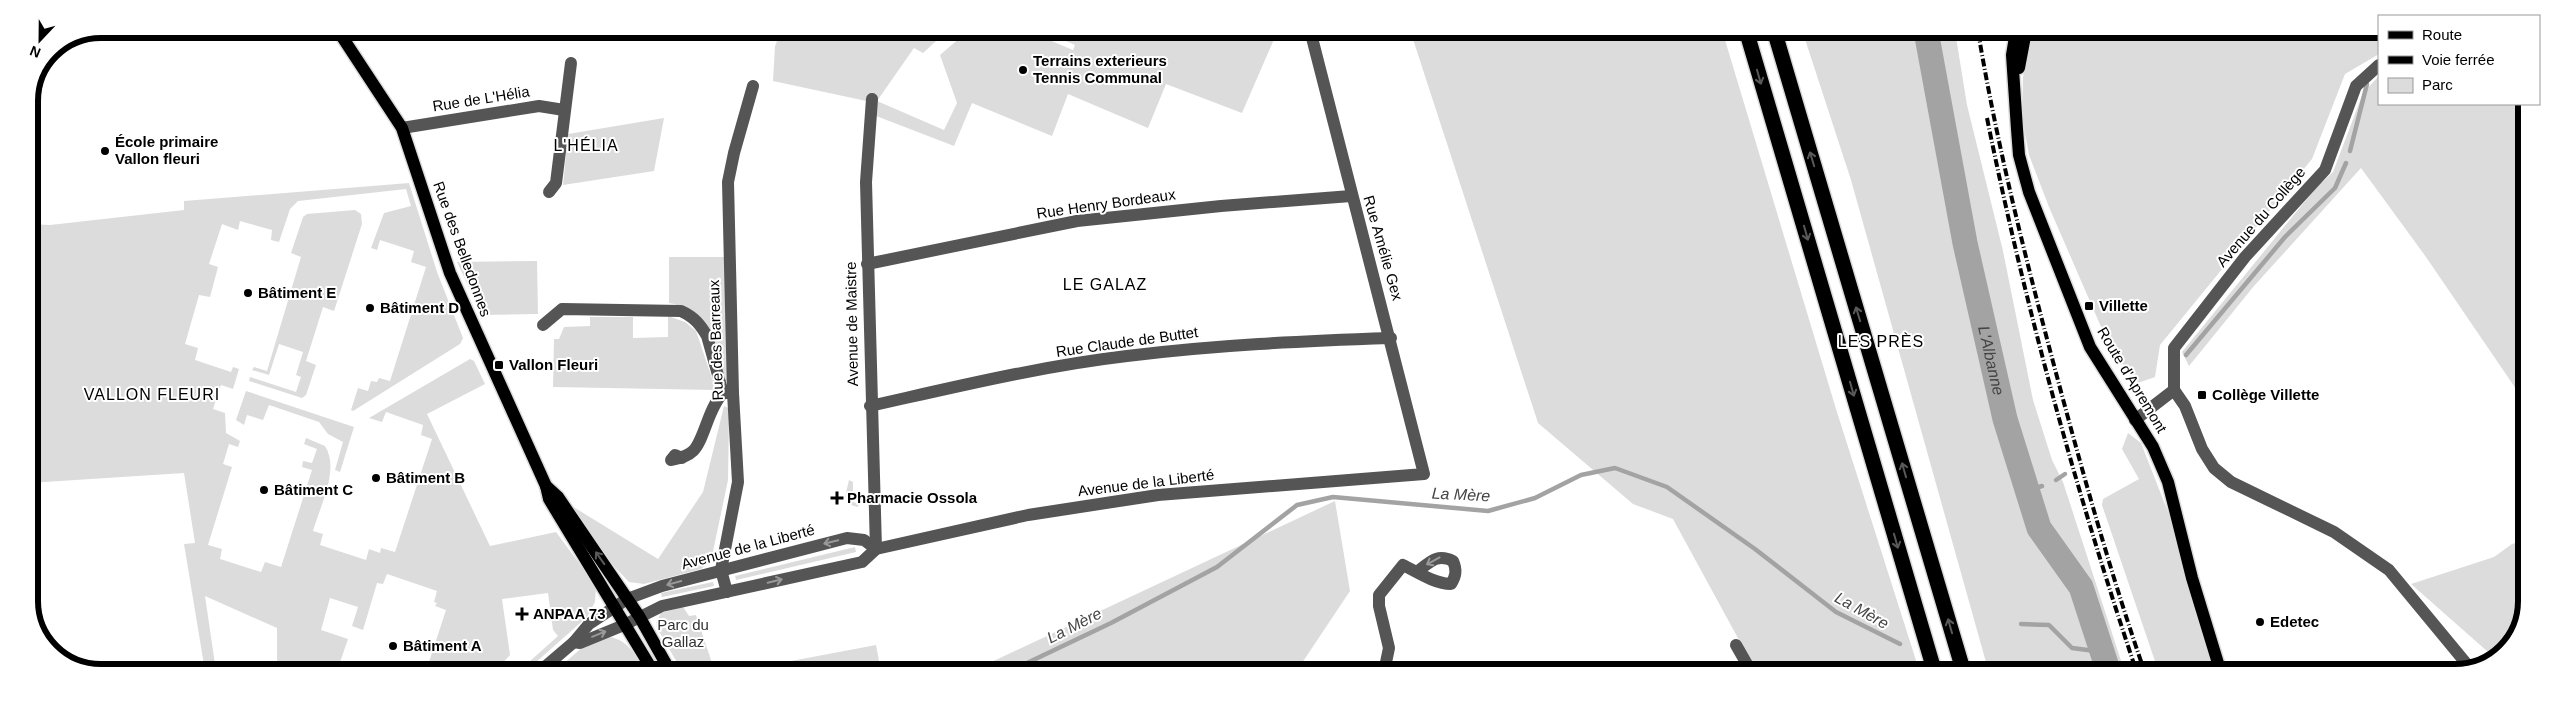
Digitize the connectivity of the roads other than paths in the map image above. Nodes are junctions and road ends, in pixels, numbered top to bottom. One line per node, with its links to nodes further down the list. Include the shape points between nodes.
1 (342, 37): 13 (main road, Rue des Belledonnes)
2 (1312, 37): 15 (street, Rue Amélie Gex)
3 (1748, 37): 42 (highway, one-way to 42)
4 (1776, 37): 43 (highway, one-way to 4)
5 (2015, 37): 11 (main road, Route d'Apremont, via 2012,55)
6 (2025, 37): 11 (main road, Route d'Apremont)
7 (570, 63): 12 (street)
8 (2378, 66): 19 (street, Avenue du Collège, via 2356,86 2325,170 2246,257 2174,348)
9 (753, 86): 20 (street, Rue des Barreaux, via 728,182)
10 (872, 99): 16 (street, Avenue de Maistre, via 866,182)
11 (2015, 106): 22 (main road, Route d'Apremont, via 2019,155 2024,173 2071,301 2090,347)
12 (564, 110): 13 (street, Rue de L'Hélia, via 539,106); 14 (street, via 556,183)
13 (402, 128): 25 (main road, Rue des Belledonnes, via 450,274)
14 (549, 192)
15 (1351, 196): 16 (street, Rue Henry Bordeaux, via 1077,221); 18 (street, Rue Amélie Gex)
16 (867, 264): 21 (street, Avenue de Maistre)
17 (543, 325): 20 (street, via 562,309 682,311 697,320 707,336)
18 (1391, 338): 21 (street, Rue Claude de Buttet, via 1261,342 1125,356); 24 (street, Rue Amélie Gex)
19 (2174, 390): 22 (street); 36 (street, via 2189,413 2202,449 2214,468 2231,482 2334,532 2389,570)
20 (728, 393): 23 (street, via 716,400 694,451); 27 (street, Rue des Barreaux, via 738,482)
21 (870, 406): 26 (street, Avenue de Maistre)
22 (2135, 420): 44 (main road, Route d'Apremont, via 2153,447 2168,482)
23 (682, 458)
24 (1424, 474): 26 (street, Avenue de la Liberté, via 1158,495 1028,515)
25 (546, 486): 30 (main road, Rue des Belledonnes, one-way to 25, via 558,497); 31 (main road, Rue des Belledonnes, via 548,499)
26 (876, 549): 27 (street, Avenue de la Liberté, one-way to 27, via 864,540 847,538); 29 (street, Avenue de la Liberté, one-way to 26, via 862,562)
27 (721, 570): 29 (street, Rue des Barreaux); 30 (street, Avenue de la Liberté, one-way to 30)
28 (1417, 572): 40 (street, via 1403,565 1379,594 1389,648)
29 (727, 592): 32 (street, Avenue de la Liberté, via 662,606)
30 (627, 599): 31 (street, Avenue de la Liberté); 32 (main road, Rue des Belledonnes)
31 (613, 606): 33 (main road, Rue des Belledonnes); 34 (street, Avenue de la Liberté, via 589,624)
32 (639, 616): 33 (street, Avenue de la Liberté); 39 (main road, Rue des Belledonnes)
33 (624, 625): 34 (street, Avenue de la Liberté, one-way to 33, via 580,643); 38 (main road, Rue des Belledonnes)
34 (574, 642): 37 (street, Avenue de la Liberté)
35 (1736, 645): 41 (street)
36 (2466, 663)
37 (548, 664)
38 (648, 664)
39 (666, 664)
40 (1386, 664)
41 (1747, 664)
42 (1932, 664)
43 (1961, 664)
44 (2218, 664)

